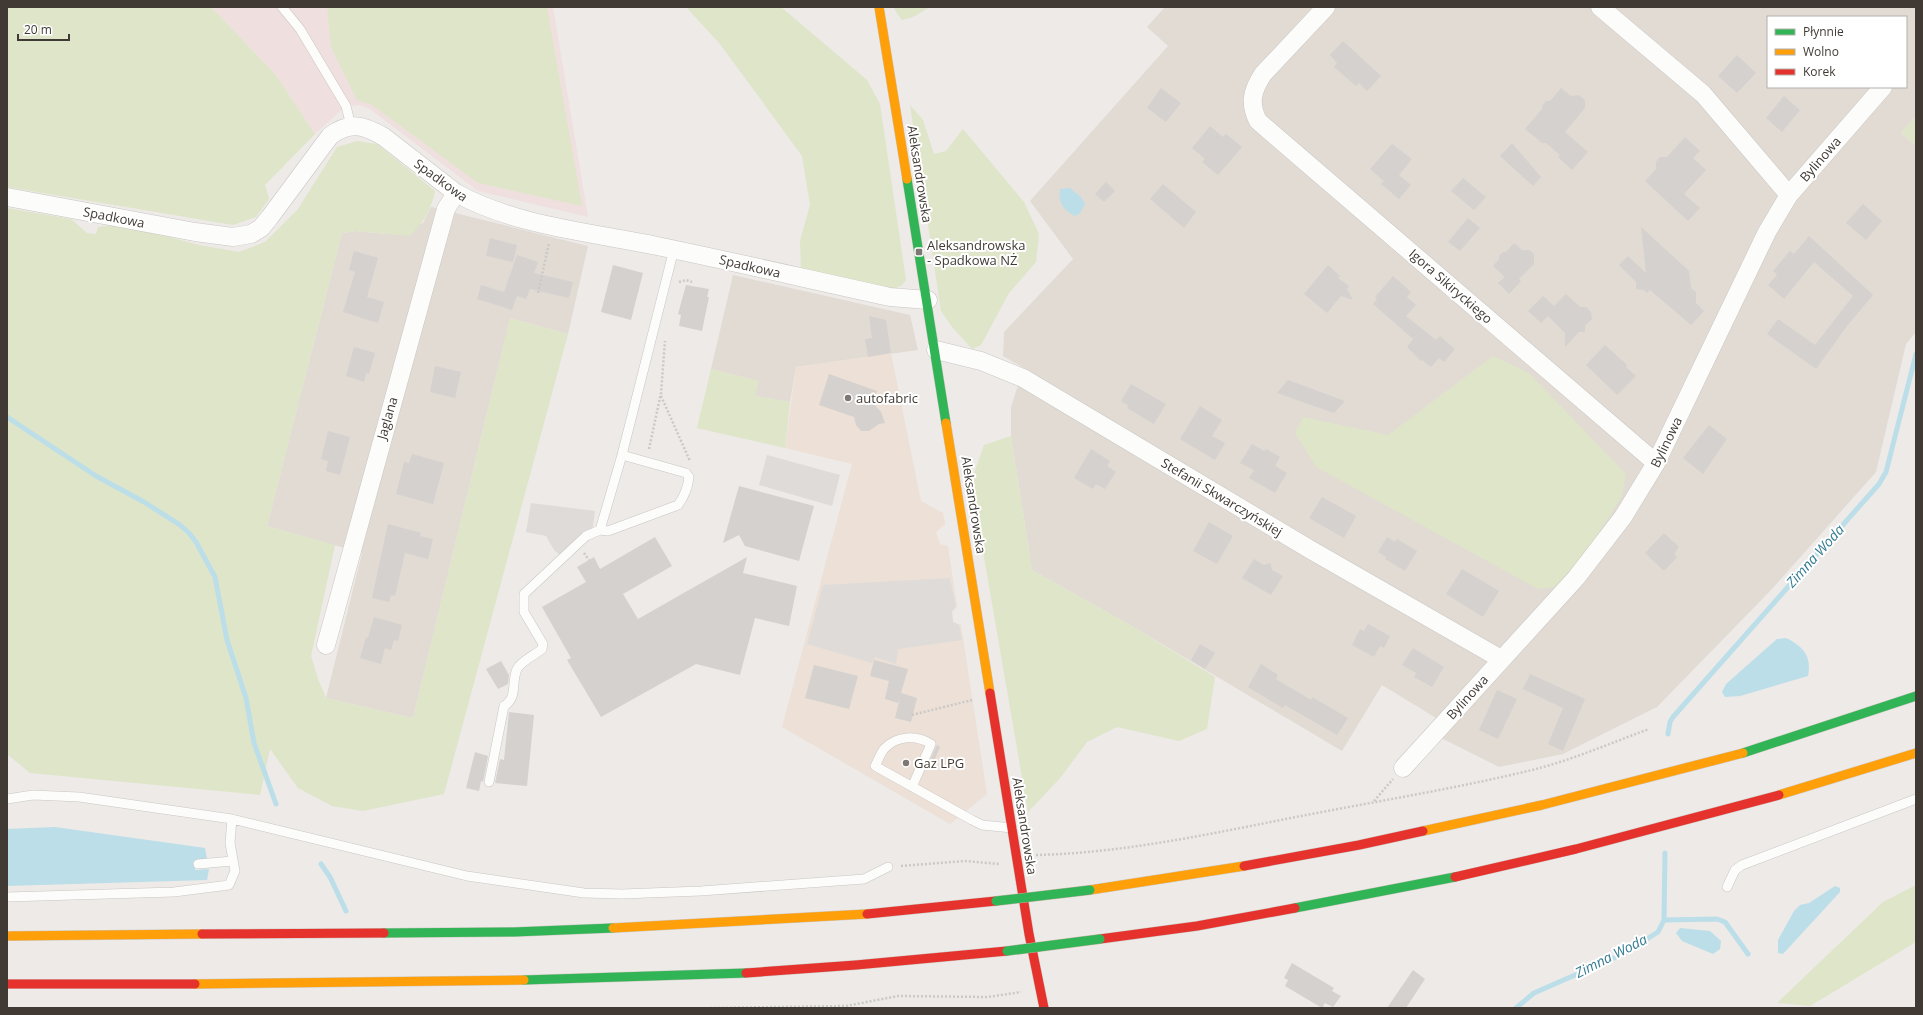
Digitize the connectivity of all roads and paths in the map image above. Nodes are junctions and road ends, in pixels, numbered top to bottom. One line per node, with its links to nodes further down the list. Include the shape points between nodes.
1 (282, 7): 6 (lane, via 300,29 346,106)
2 (879, 7): 15 (main road, Aleksandrowska)
3 (1326, 7): 21 (street, Igora Sikiryckiego, via 1262,74 1254,88 1252,104 1263,126)
4 (1600, 7): 8 (street, via 1703,94)
5 (1882, 88): 8 (street, Bylinowa)
6 (351, 126): 7 (street, Spadkowa, via 371,129 384,137); 9 (street, Spadkowa, via 342,128 330,136 270,217 261,228 251,234 233,237 206,234)
7 (456, 194): 10 (street, Spadkowa, via 514,216); 24 (street, Jaglana, via 446,209)
8 (1789, 195): 21 (street, Bylinowa, via 1767,232)
9 (7, 197)
10 (553, 225): 11 (street, Spadkowa); 14 (path)
11 (674, 249): 15 (street, Spadkowa, via 890,297); 19 (lane)
12 (692, 282): 13 (path, via 686,280)
13 (675, 284)
14 (538, 293)
15 (928, 300): 17 (main road, Aleksandrowska)
16 (666, 338): 18 (path)
17 (936, 350): 25 (street, Stefanii Skwarczyńskiej, via 981,361 1023,378 1311,550); 26 (main road, Aleksandrowska)
18 (661, 395): 20 (path); 22 (path)
19 (622, 455): 20 (lane); 23 (lane)
20 (646, 462): 23 (lane, via 686,473 689,476 683,499 678,505 608,531)
21 (1656, 463): 25 (street, Bylinowa, via 1623,517 1576,578)
22 (693, 468)
23 (600, 530): 32 (lane, via 586,536 524,594 524,612 543,644 542,649 516,670 512,699 504,706)
24 (326, 645)
25 (1501, 659): 31 (street, Bylinowa)
26 (992, 695): 28 (path); 38 (main road, Aleksandrowska)
27 (1916, 696): 46 (main road, bridge, via 1740,754 1542,805 1359,845 1090,890 877,913 765,921 514,932)
28 (912, 715)
29 (1649, 729): 36 (path, via 1536,769)
30 (1916, 753): 47 (main road, bridge, via 1730,810 1495,868 1360,897 1228,921 1007,951 767,972 523,981)
31 (1403, 768): 36 (path)
32 (489, 782)
33 (912, 787): 33 (lane, via 875,766 884,749 899,740 912,737 932,744); 38 (lane, via 982,825)
34 (7, 799): 37 (lane, via 33,795 79,797)
35 (1916, 799): 44 (lane, via 1742,865 1735,870)
36 (1373, 802): 39 (path, via 1135,846 1069,854)
37 (232, 819): 40 (lane, via 230,843); 43 (lane, via 467,876 584,893 700,891 864,879)
38 (1012, 828): 39 (main road, Aleksandrowska)
39 (1016, 855): 42 (main road, Aleksandrowska)
40 (233, 861): 41 (lane); 45 (lane, via 235,871 229,885 174,892)
41 (198, 864)
42 (1018, 865): 43 (path, via 965,861); 48 (main road, Aleksandrowska)
43 (888, 867)
44 (1727, 886)
45 (7, 897)
46 (7, 936)
47 (7, 984)
48 (1039, 990): 49 (path, via 988,997 898,996 846,1006); 50 (main road, Aleksandrowska)
49 (710, 1008)
50 (1044, 1008)

